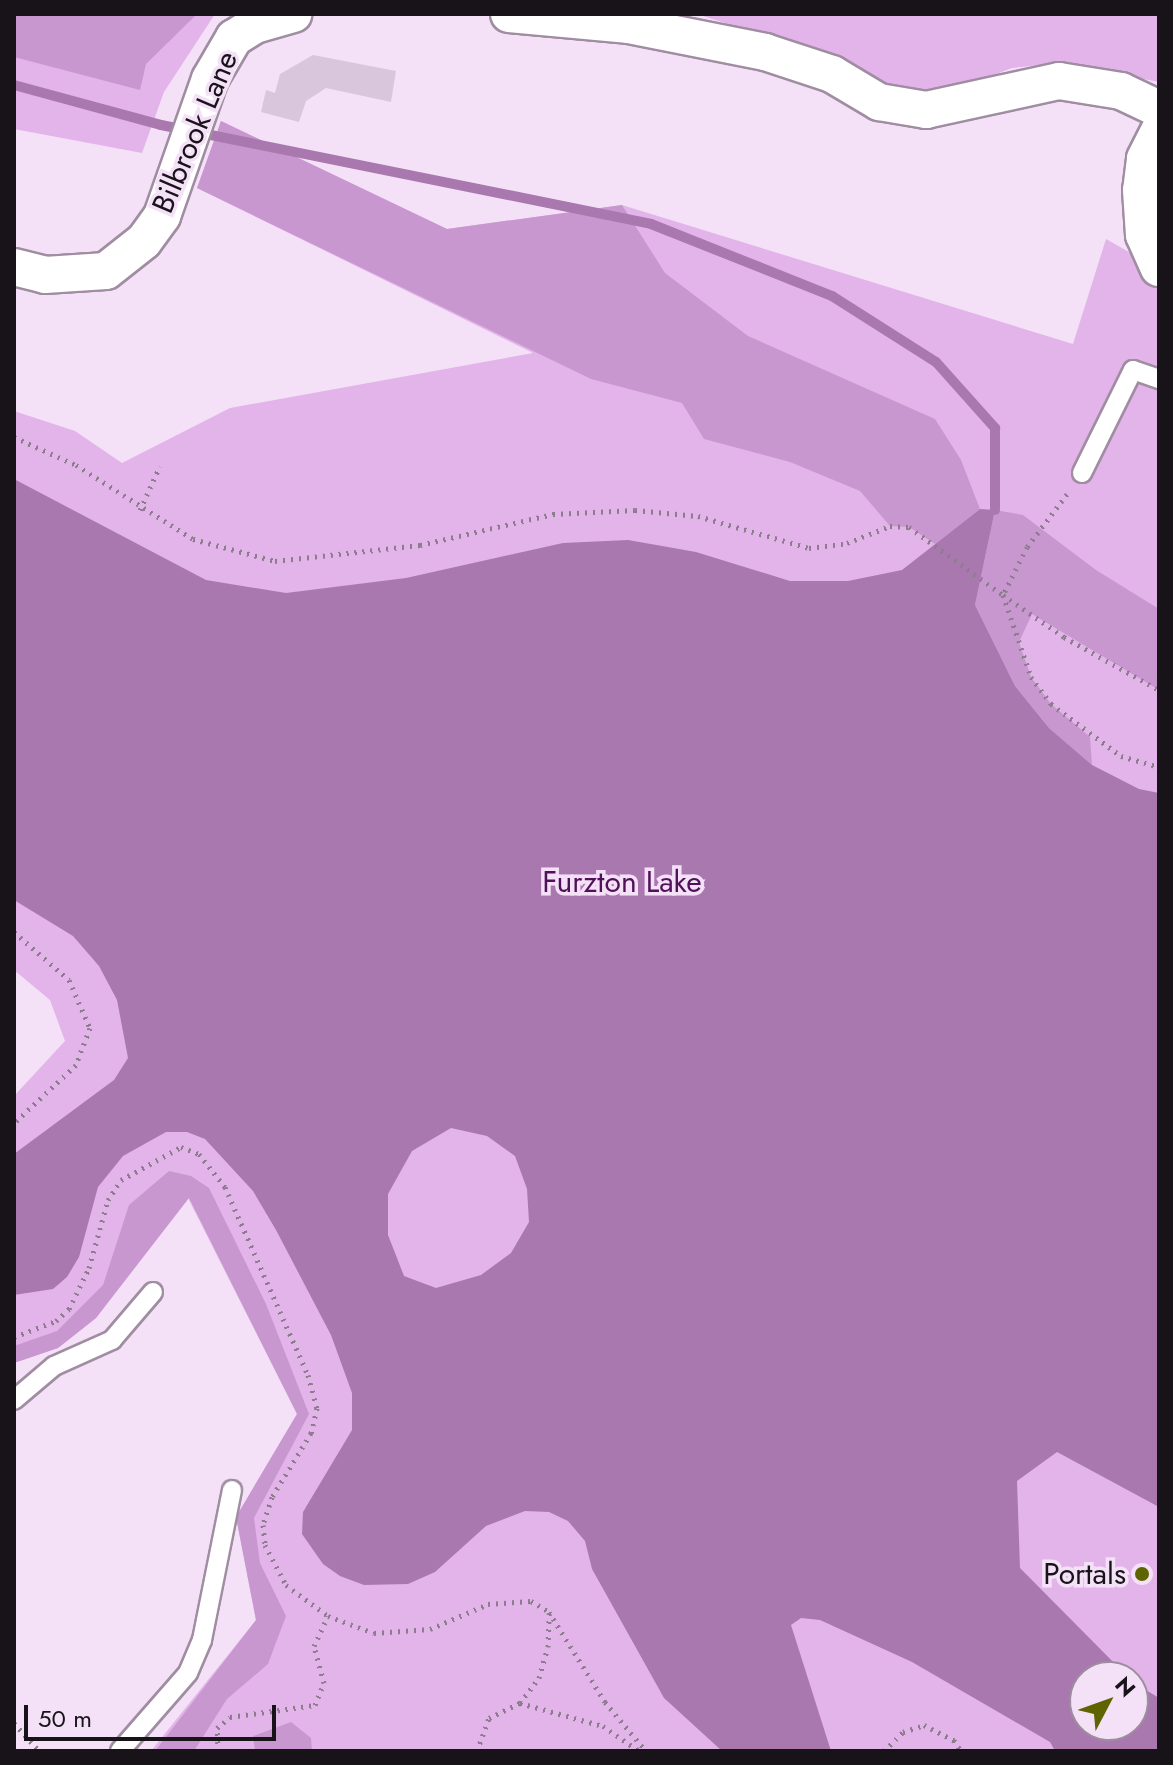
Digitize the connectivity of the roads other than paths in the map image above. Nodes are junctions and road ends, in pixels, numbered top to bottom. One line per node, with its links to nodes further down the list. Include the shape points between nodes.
1 (293, 14): 5 (street, Bilbrook Lane, via 255,25 234,38 200,107 162,216 144,241 106,271 45,275)
2 (509, 14): 3 (street, via 629,25 765,52 832,74 879,102 926,110 1059,81 1121,91)
3 (1159, 109)
4 (1159, 131): 6 (street, via 1145,159 1141,190 1144,235)
5 (14, 267)
6 (1159, 268)
7 (1159, 379): 8 (lane, via 1133,370)
8 (1082, 473)
9 (153, 1292): 10 (lane, via 112,1340 54,1366)
10 (14, 1400)
11 (232, 1490): 12 (lane, via 214,1600 193,1662)
12 (120, 1751)

